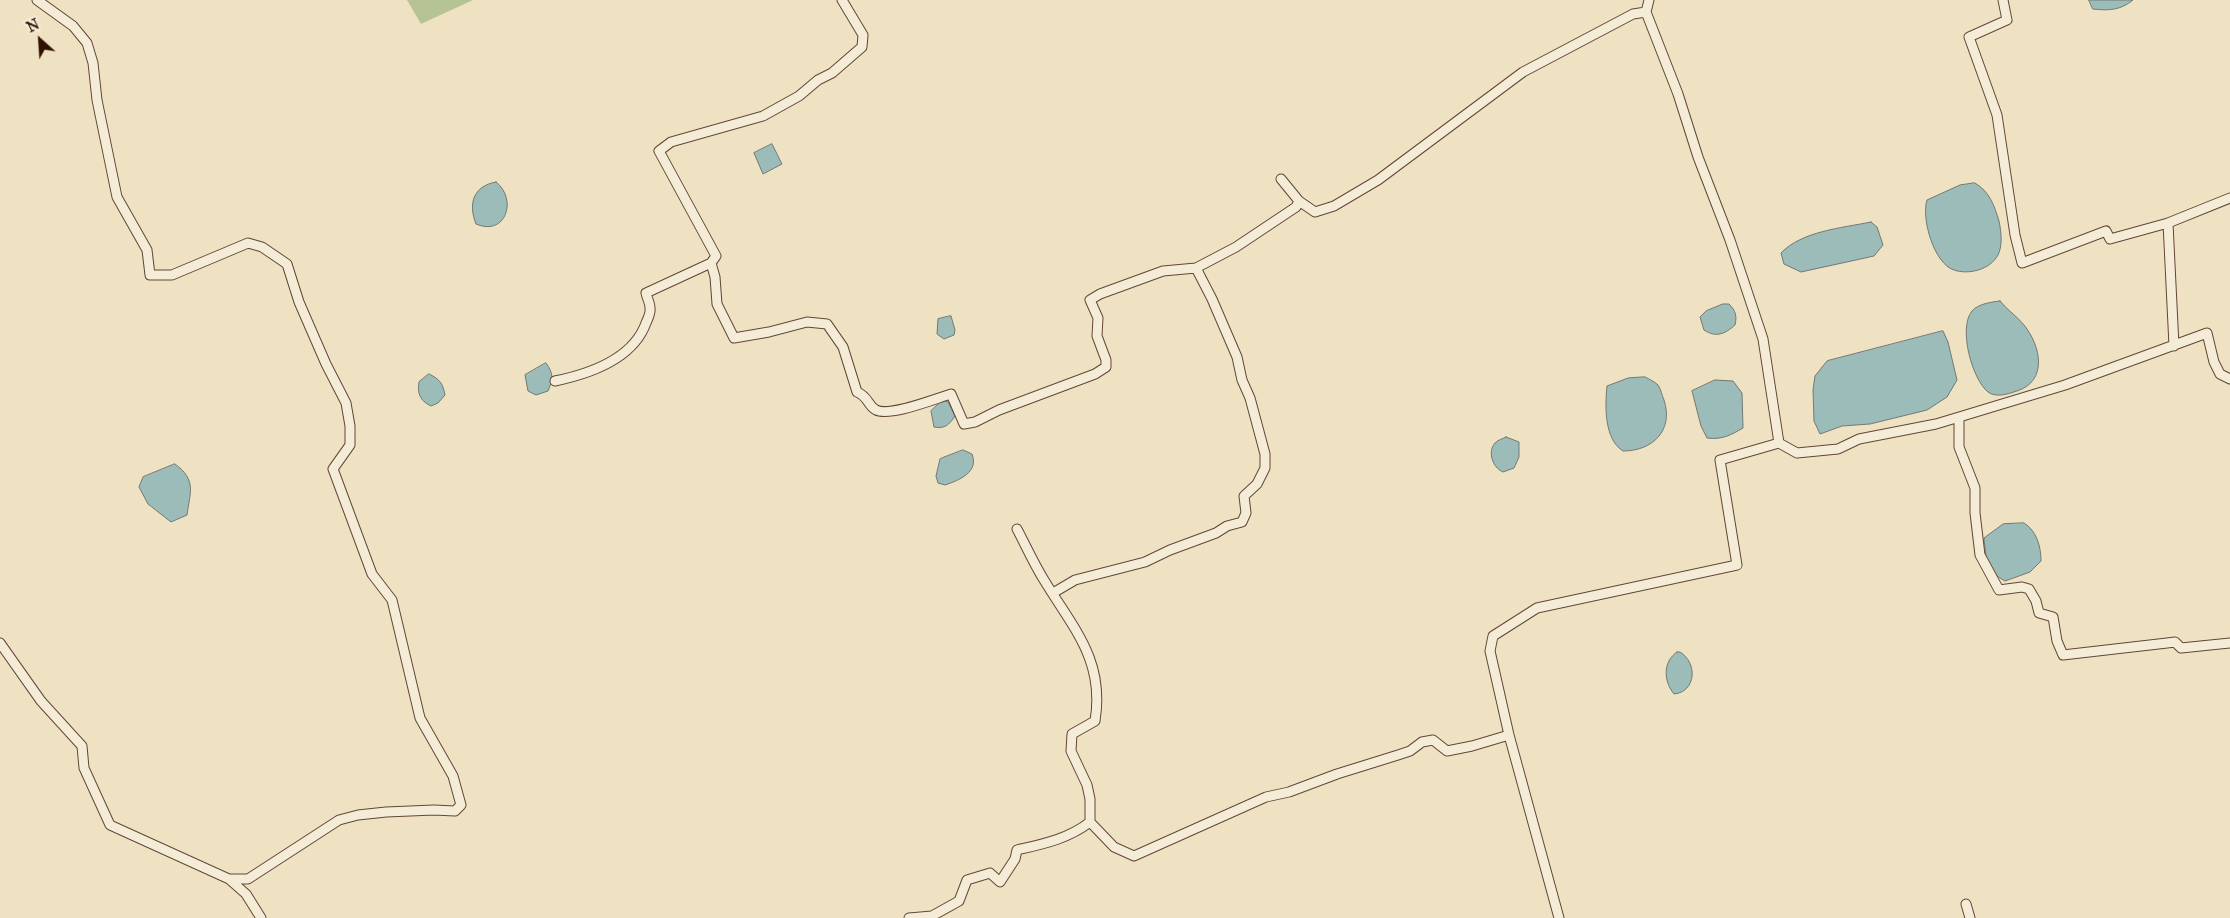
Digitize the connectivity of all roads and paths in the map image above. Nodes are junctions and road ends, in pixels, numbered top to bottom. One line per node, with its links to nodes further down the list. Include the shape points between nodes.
1 (38, 0): 23 (street, via 73,26 87,43 117,197 147,250 150,276 172,275 248,243 262,247 287,264 299,302 346,403 350,445 333,469 372,574 392,600 420,718 453,776 461,805 455,811 386,812 339,820 248,879)
2 (842, 0): 10 (street, via 863,35 862,47 832,73 764,116 671,142 659,151 716,256)
3 (1649, 0): 5 (street)
4 (2003, 0): 9 (street, via 2007,20 1969,37 1997,115 2014,235 2022,263 2106,231 2110,239)
5 (1646, 12): 8 (street, via 1633,14 1524,72 1396,168 1334,206 1315,212); 16 (street, via 1678,94 1763,339)
6 (1281, 180): 8 (street)
7 (2230, 198): 9 (street)
8 (1299, 201): 11 (street, via 1296,207 1252,236)
9 (2168, 223): 12 (street)
10 (712, 263): 11 (street, via 718,304 734,338 807,322 826,324 843,347 857,392 864,395 874,409 886,413 951,394 964,424 1106,367 1097,336 1098,318 1090,300 1163,271); 14 (street, via 646,293 651,310 644,328 631,347 616,359 578,376)
11 (1196, 268): 18 (street, via 1237,357 1266,454 1265,468 1257,484 1244,496 1246,513 1242,522 1207,537 1145,562 1075,580)
12 (2174, 346): 13 (street, via 2207,333 2214,362 2220,374); 15 (street, via 2065,385)
13 (2230, 379)
14 (555, 381)
15 (1958, 418): 16 (street, via 1859,439 1838,450 1797,453); 20 (street, via 1959,446 1975,488 1974,513 1980,555 1999,590 2029,589 2039,613 2053,617 2057,641 2064,655 2175,642 2180,648)
16 (1779, 443): 21 (street, via 1720,460 1737,565 1537,608 1493,636 1490,651)
17 (1017, 529): 18 (street)
18 (1053, 593): 22 (street, via 1085,645 1097,694 1095,721 1072,734 1071,743 1071,751 1087,785)
19 (0, 643): 23 (street, via 41,701 82,746 84,768 110,825)
20 (2230, 643)
21 (1509, 735): 22 (street, via 1447,750 1433,740 1422,742 1398,756 1266,797 1134,856 1114,847); 27 (street)
22 (1090, 822): 26 (street, via 1058,840 1017,850 1000,882 990,873 967,880 959,901 932,916)
23 (229, 879): 25 (street, via 246,894)
24 (1966, 904): 28 (street)
25 (261, 918)
26 (909, 918)
27 (1559, 918)
28 (1970, 918)

